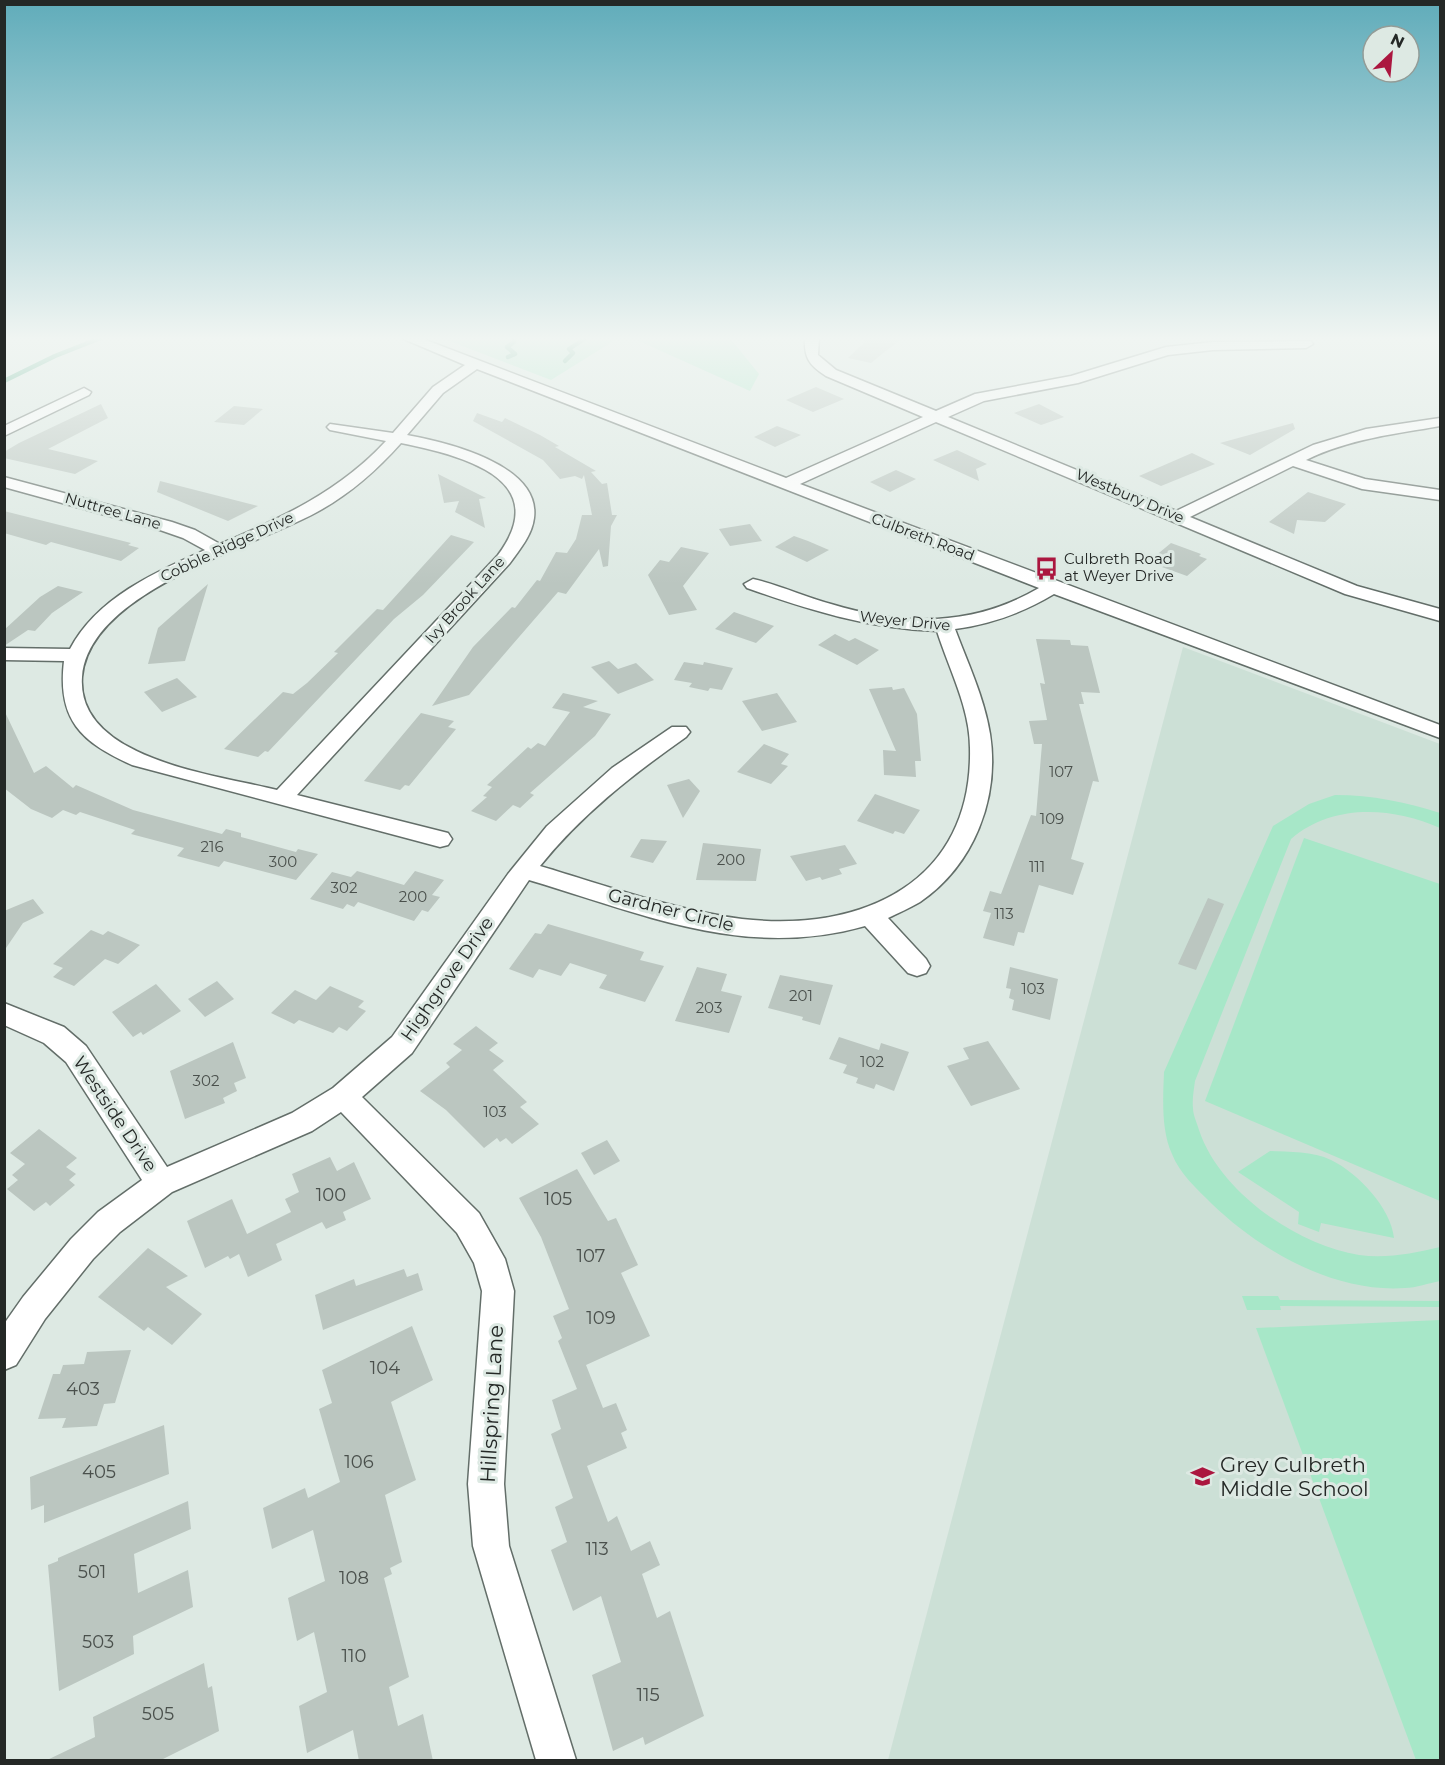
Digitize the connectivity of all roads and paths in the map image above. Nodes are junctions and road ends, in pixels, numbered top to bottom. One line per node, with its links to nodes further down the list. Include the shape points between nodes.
1 (29, 419): 8 (street)
2 (412, 419): 9 (street, Cobble Ridge Drive)
3 (621, 419): 12 (street, Culbreth Road)
4 (928, 419): 12 (street)
5 (943, 419): 14 (street, Westbury Drive)
6 (1440, 422): 10 (street, via 1341,440)
7 (335, 427): 9 (street, Ivy Brook Lane)
8 (4, 432)
9 (396, 439): 15 (street, Cobble Ridge Drive, via 373,464 330,497); 24 (street, Ivy Brook Lane, via 469,455 500,470 520,493 526,506 525,523 504,559)
10 (1294, 461): 13 (street, via 1362,484); 14 (street)
11 (4, 482): 15 (street, Nuttree Lane, via 166,526)
12 (786, 484): 17 (street, Culbreth Road)
13 (1440, 495)
14 (1179, 516): 18 (street, Westbury Drive, via 1351,590)
15 (218, 550): 21 (street, Cobble Ridge Drive, via 173,570 130,597 91,632)
16 (753, 584): 19 (street, Weyer Drive, via 853,616)
17 (1053, 587): 19 (street, Weyer Drive, via 1013,612); 23 (street, Culbreth Road)
18 (1440, 615)
19 (945, 627): 27 (street, Gardner Circle, via 969,690 980,734 982,768 978,801 966,838 940,875 909,897)
20 (4, 654): 21 (street)
21 (77, 655): 24 (street, Cobble Ridge Drive, via 71,670 72,700 86,726 107,744 153,766)
22 (679, 732): 26 (street, Highgrove Drive, via 590,797)
23 (1440, 732)
24 (282, 798): 25 (street, Cobble Ridge Drive)
25 (440, 839)
26 (524, 870): 27 (street, Gardner Circle, via 696,920 743,928 808,928); 30 (street, Highgrove Drive, via 402,1045)
27 (870, 915): 28 (street)
28 (917, 966)
29 (4, 1013): 31 (street, Westside Drive, via 54,1035 76,1054)
30 (343, 1096): 31 (street, Highgrove Drive, via 302,1122); 33 (street, Hillspring Lane, via 468,1223 489,1259 498,1291 486,1484 490,1546)
31 (161, 1183): 32 (street, Highgrove Drive, via 109,1222 82,1249 34,1308)
32 (4, 1354)
33 (556, 1761)

